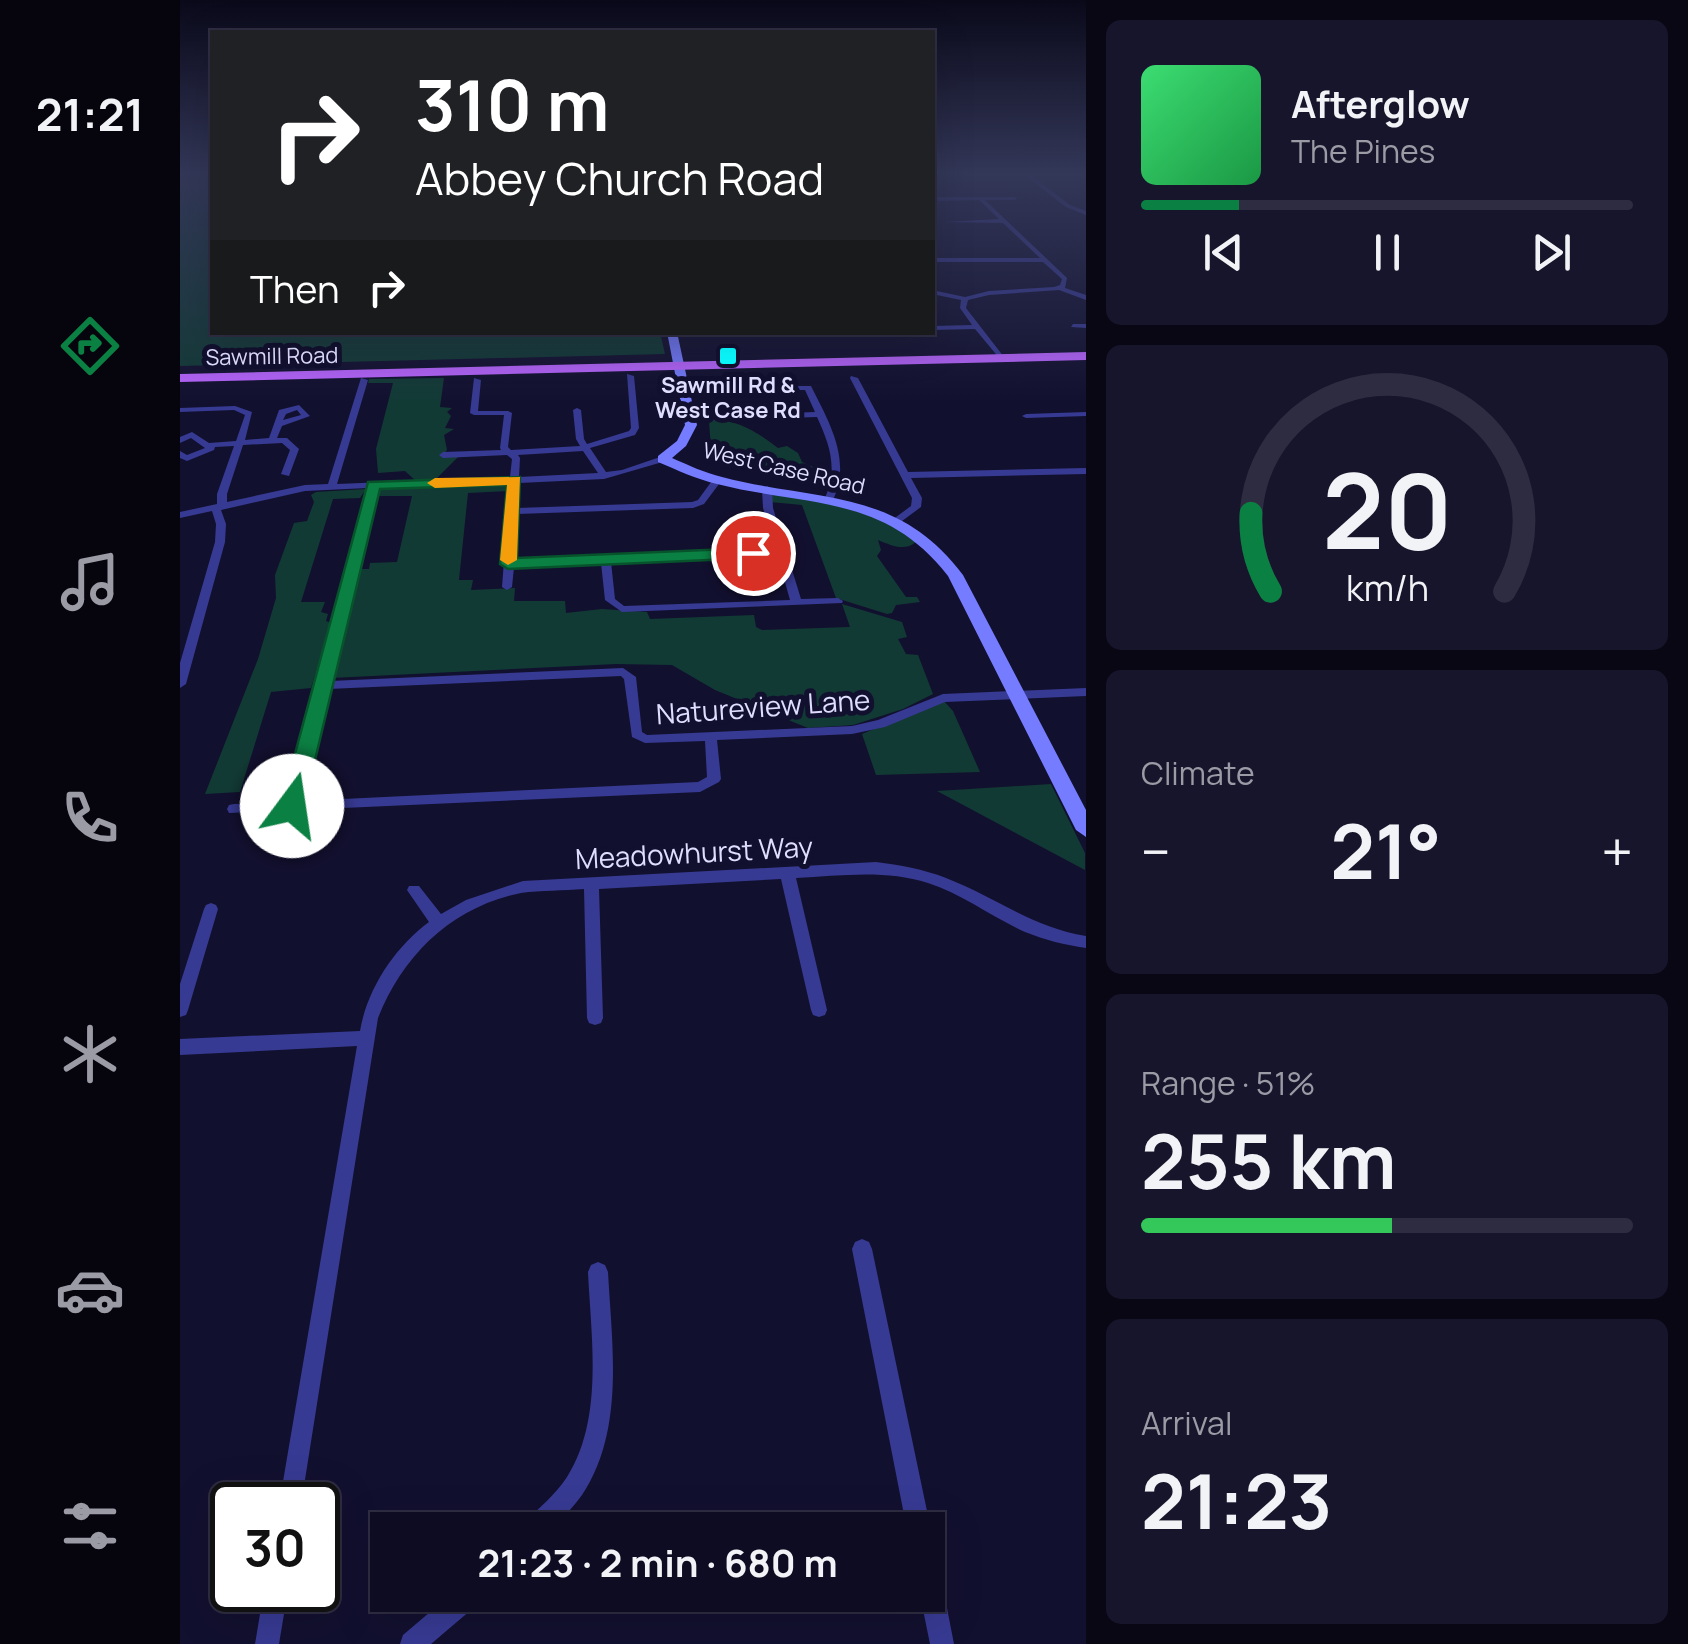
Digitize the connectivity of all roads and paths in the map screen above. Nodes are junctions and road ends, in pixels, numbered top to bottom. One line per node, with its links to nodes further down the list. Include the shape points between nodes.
1 (950, 250): 5 (street)
2 (1036, 250): 4 (street)
3 (935, 260): 5 (street)
4 (1047, 260): 5 (street); 6 (street, via 1065,279)
5 (950, 262)
6 (1060, 288): 8 (street); 9 (street)
7 (935, 293): 9 (street)
8 (1086, 298)
9 (965, 299): 12 (street, via 962,308)
10 (1073, 326): 11 (street)
11 (1086, 326)
12 (976, 327): 13 (street); 16 (street)
13 (935, 328)
14 (673, 335): 17 (main road)
15 (1086, 353): 16 (main road, Sawmill Road)
16 (998, 355): 17 (main road, Sawmill Road)
17 (678, 362): 18 (main road, Sawmill Road); 29 (main road)
18 (180, 375)
19 (630, 376): 35 (street, via 634,431)
20 (854, 378): 42 (street, West Case Road)
21 (364, 380): 47 (street)
22 (477, 380): 36 (street, via 474,413 508,412)
23 (720, 388): 26 (street, via 807,386)
24 (180, 410): 33 (street, via 216,408 247,420)
25 (578, 410): 35 (street)
26 (818, 414): 29 (street); 49 (street, via 839,465)
27 (1086, 414): 28 (street)
28 (1026, 416)
29 (690, 419): 39 (main road, via 688,436)
30 (278, 424): 32 (street)
31 (180, 440): 34 (street, via 192,435)
32 (272, 441): 33 (street); 41 (street, via 295,449)
33 (240, 442): 34 (street); 50 (street)
34 (210, 445): 37 (street, via 187,458)
35 (584, 449): 36 (street); 43 (street)
36 (508, 452): 38 (street); 44 (street, via 516,458)
37 (180, 454)
38 (443, 455)
39 (663, 459): 43 (street); 45 (main road, West Case Road)
40 (1084, 473): 42 (street)
41 (286, 474)
42 (904, 475): 53 (street, West Case Road, via 917,503)
43 (604, 476): 44 (street)
44 (515, 480): 46 (street); 51 (street)
45 (717, 480): 48 (main road, West Case Road); 51 (street, via 693,504)
46 (374, 485): 47 (street); 61 (street)
47 (332, 486): 50 (street)
48 (767, 489): 49 (main road, West Case Road); 54 (street)
49 (830, 498): 53 (main road, West Case Road)
50 (219, 508): 52 (street); 60 (street, via 220,542)
51 (511, 511): 56 (street)
52 (180, 516)
53 (895, 522): 63 (main road, West Case Road, via 950,567)
54 (782, 551): 55 (street); 59 (street)
55 (606, 559): 56 (street); 59 (street, via 610,600 622,609)
56 (508, 564): 57 (street)
57 (507, 587)
58 (838, 601): 59 (street)
59 (796, 602)
60 (180, 684)
61 (322, 685): 64 (street, Natureview Lane, via 622,672 630,677 640,737); 65 (street)
62 (1086, 692): 63 (street, Natureview Lane)
63 (1018, 694): 64 (street, Natureview Lane, via 942,698 852,730); 67 (main road, West Case Road)
64 (711, 739): 65 (street, via 714,779 700,786)
65 (292, 806): 66 (street)
66 (234, 809)
67 (1086, 830)
68 (788, 872): 69 (street, Meadowhurst Way); 73 (street, Meadowhurst Way, via 876,868 914,874 968,894 1017,924); 75 (street)
69 (591, 882): 72 (street, Meadowhurst Way, via 500,892); 76 (street)
70 (414, 890): 72 (street)
71 (211, 909): 74 (street)
72 (438, 922): 77 (street, Meadowhurst Way, via 382,984)
73 (1086, 942)
74 (180, 1010)
75 (819, 1010)
76 (595, 1018)
77 (366, 1038): 78 (street); 81 (street, Meadowhurst Way)
78 (180, 1047)
79 (862, 1250): 83 (street)
80 (598, 1272): 82 (street, via 601,1396 594,1443 573,1487)
81 (294, 1482)
82 (550, 1512)
83 (915, 1512)
84 (272, 1612): 87 (street)
85 (449, 1612): 88 (street)
86 (936, 1612): 89 (street)
87 (267, 1644)
88 (412, 1644)
89 (942, 1644)

